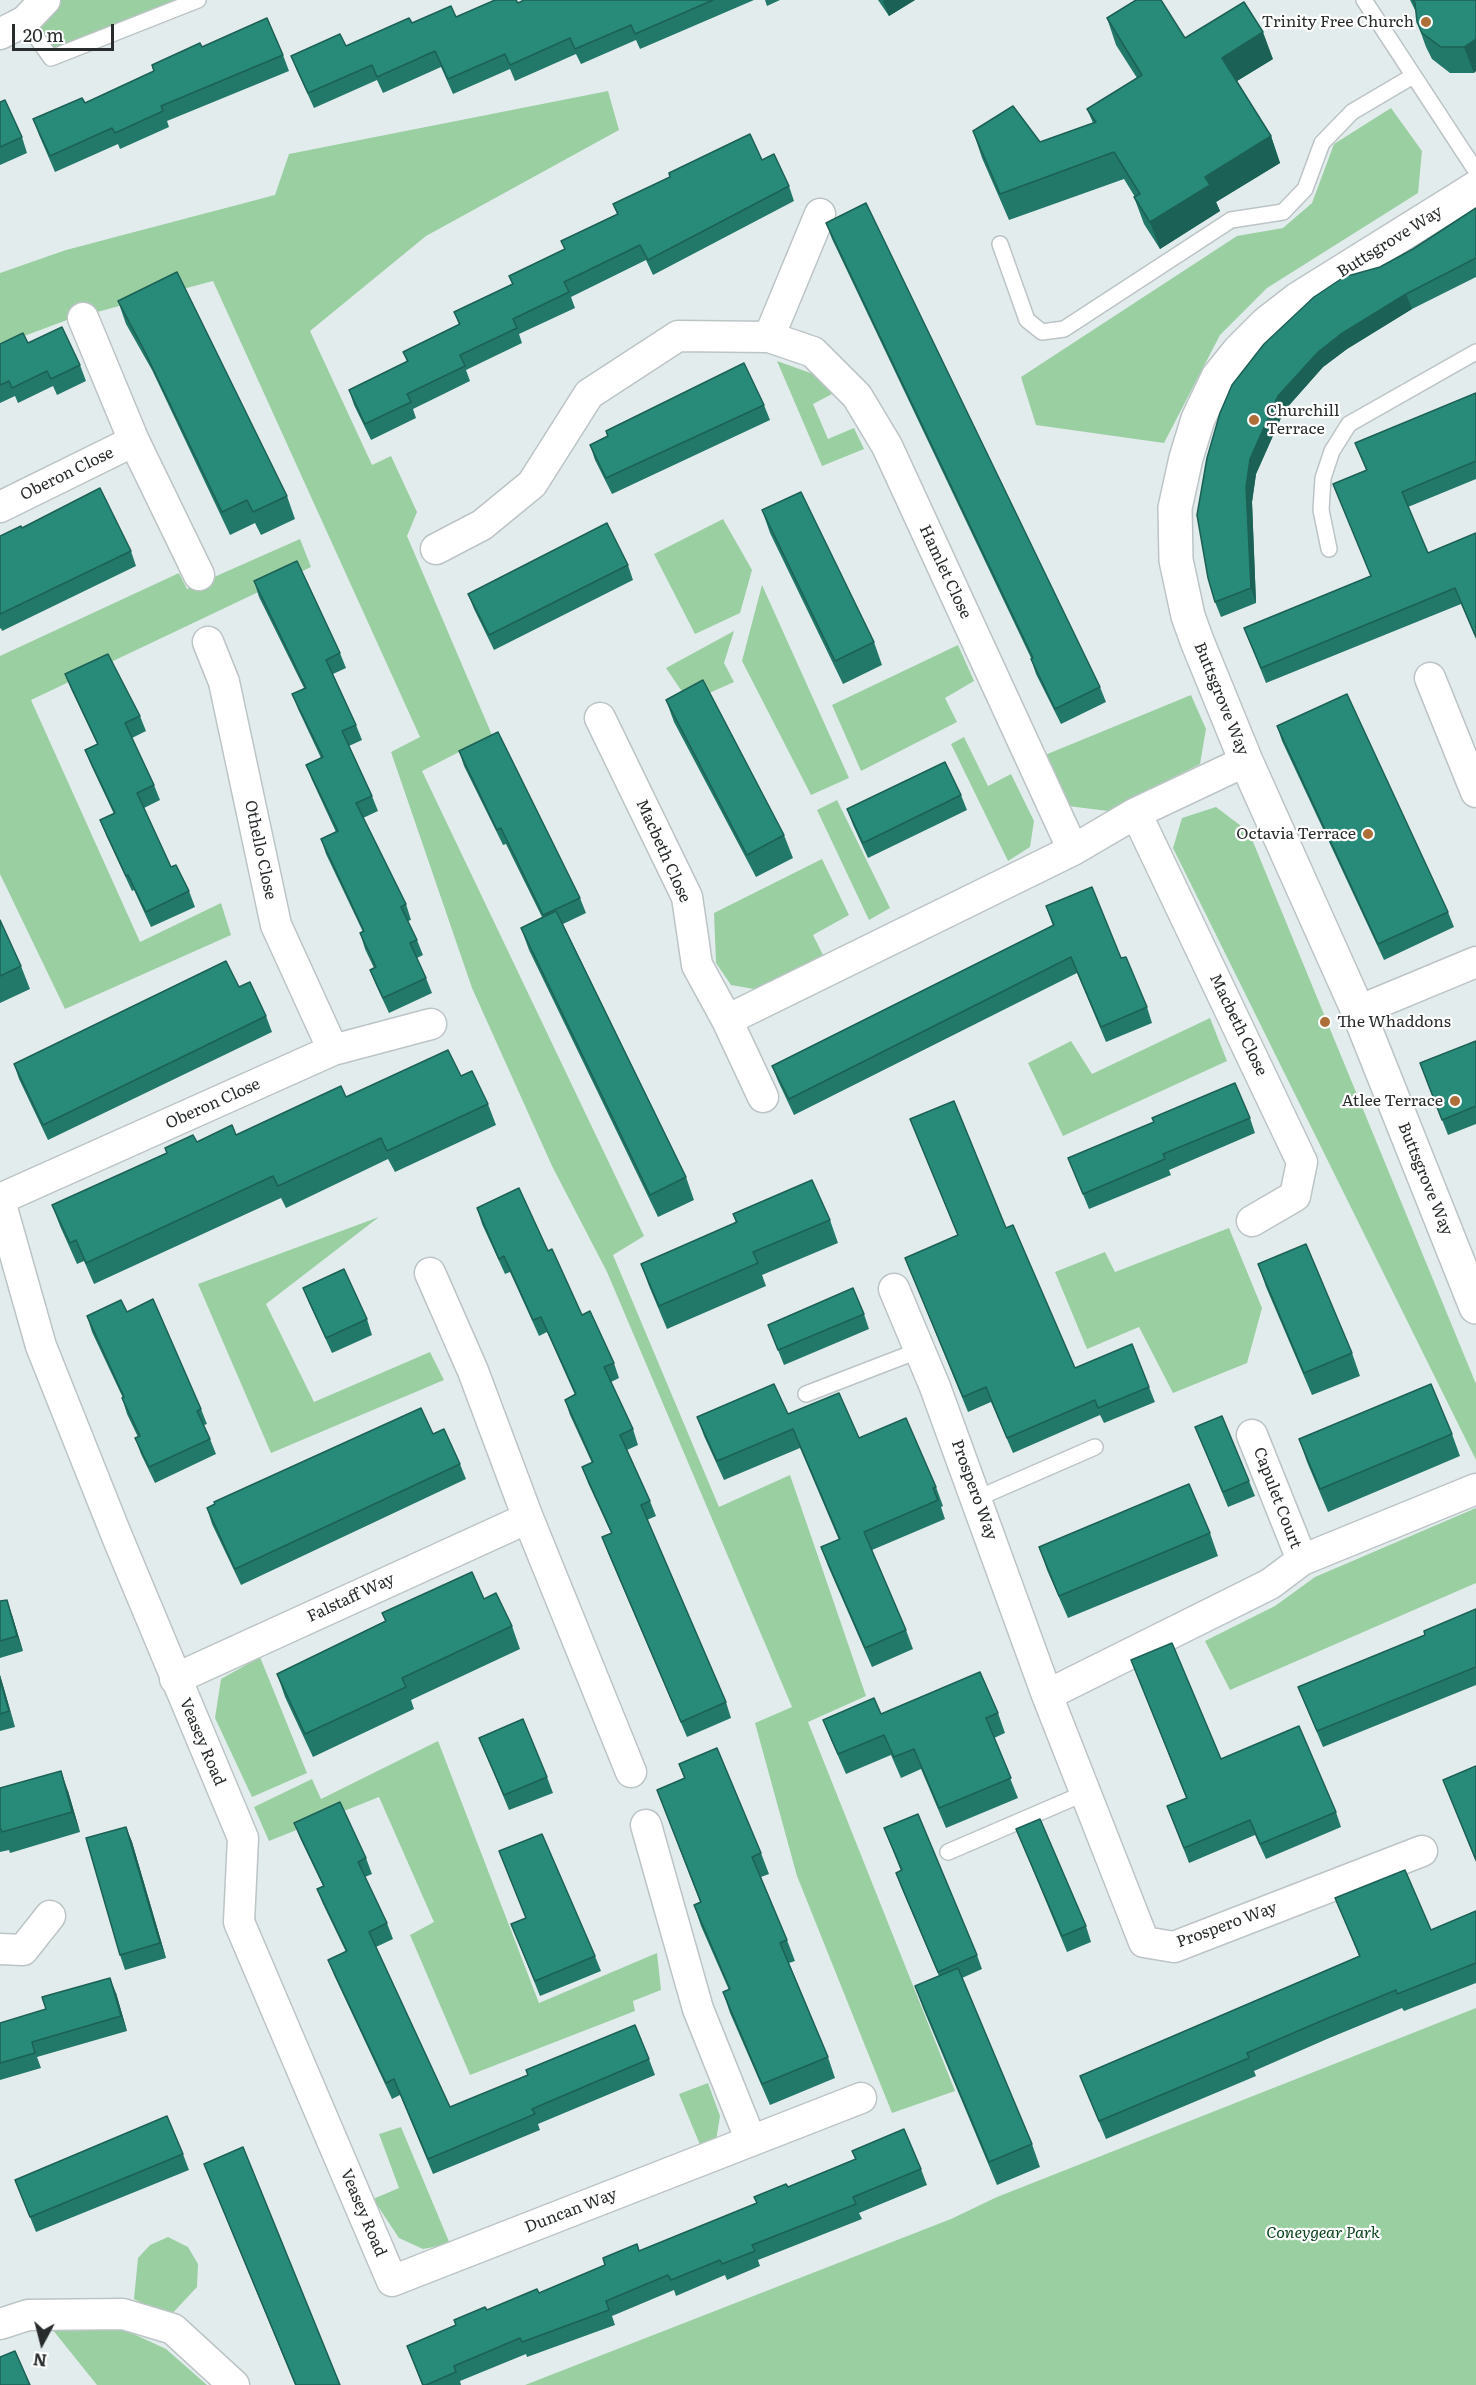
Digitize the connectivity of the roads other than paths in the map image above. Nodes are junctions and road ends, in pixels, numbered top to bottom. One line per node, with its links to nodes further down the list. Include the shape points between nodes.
1 (198, 0): 3 (lane, via 51,58)
2 (1364, 0): 4 (lane)
3 (23, 18)
4 (1413, 76): 5 (lane); 8 (lane, via 1352,112 1322,143 1305,189 1283,212 1231,220 1064,329 1042,332 1027,320)
5 (1476, 171)
6 (1476, 188): 20 (street, Buttsgrove Way, via 1298,299 1267,323 1218,377 1198,419 1175,508 1176,560 1188,616)
7 (820, 214): 10 (street)
8 (1000, 244)
9 (83, 318): 12 (street, Oberon Close)
10 (769, 337): 14 (street, Hamlet Close, via 678,336 589,394 532,484 482,525); 23 (street, Hamlet Close, via 813,352 857,396 881,436)
11 (1476, 352): 15 (lane, via 1349,424 1332,451 1323,478 1321,510)
12 (134, 441): 13 (street, Oberon Close); 16 (street, Oberon Close)
13 (0, 507)
14 (436, 549)
15 (1329, 549)
16 (199, 575)
17 (208, 642): 28 (street, Othello Close, via 224,682 276,925)
18 (1430, 678): 21 (street)
19 (600, 718): 26 (street, Macbeth Close, via 687,897 697,964)
20 (1246, 761): 22 (street); 25 (street, Buttsgrove Way)
21 (1476, 792)
22 (1136, 813): 23 (street); 31 (street, Macbeth Close, via 1302,1162 1295,1196)
23 (1073, 850): 26 (street)
24 (1476, 962): 25 (street)
25 (1358, 1011): 34 (street, Buttsgrove Way)
26 (727, 1020): 29 (street, Macbeth Close)
27 (432, 1024): 28 (street, Oberon Close)
28 (333, 1050): 30 (street, Oberon Close)
29 (763, 1096)
30 (0, 1200): 43 (street, Veasey Road, via 41,1346)
31 (1252, 1221)
32 (430, 1273): 41 (street, via 474,1371)
33 (894, 1289): 35 (street, Prospero Way)
34 (1476, 1307)
35 (920, 1350): 36 (lane); 40 (street, Prospero Way)
36 (806, 1394)
37 (1252, 1435): 42 (street, Capulet Court)
38 (1095, 1448): 40 (lane)
39 (1476, 1489): 42 (street)
40 (978, 1498): 44 (street, Prospero Way)
41 (528, 1518): 43 (street, Falstaff Way); 45 (street)
42 (1302, 1560): 44 (street, via 1270,1584)
43 (175, 1679): 54 (street, Veasey Road, via 243,1838 239,1922)
44 (1047, 1695): 46 (street, Prospero Way)
45 (631, 1772)
46 (1085, 1793): 48 (street, Prospero Way, via 1144,1942 1174,1947); 49 (lane)
47 (646, 1825): 53 (street, via 698,2009)
48 (1422, 1851)
49 (948, 1852)
50 (50, 1916): 51 (street, via 23,1950)
51 (0, 1949)
52 (861, 2098): 53 (street, Duncan Way)
53 (751, 2141): 54 (street, Duncan Way)
54 (392, 2281)
55 (0, 2324): 56 (street, via 28,2315 123,2314 172,2329)
56 (234, 2385)

